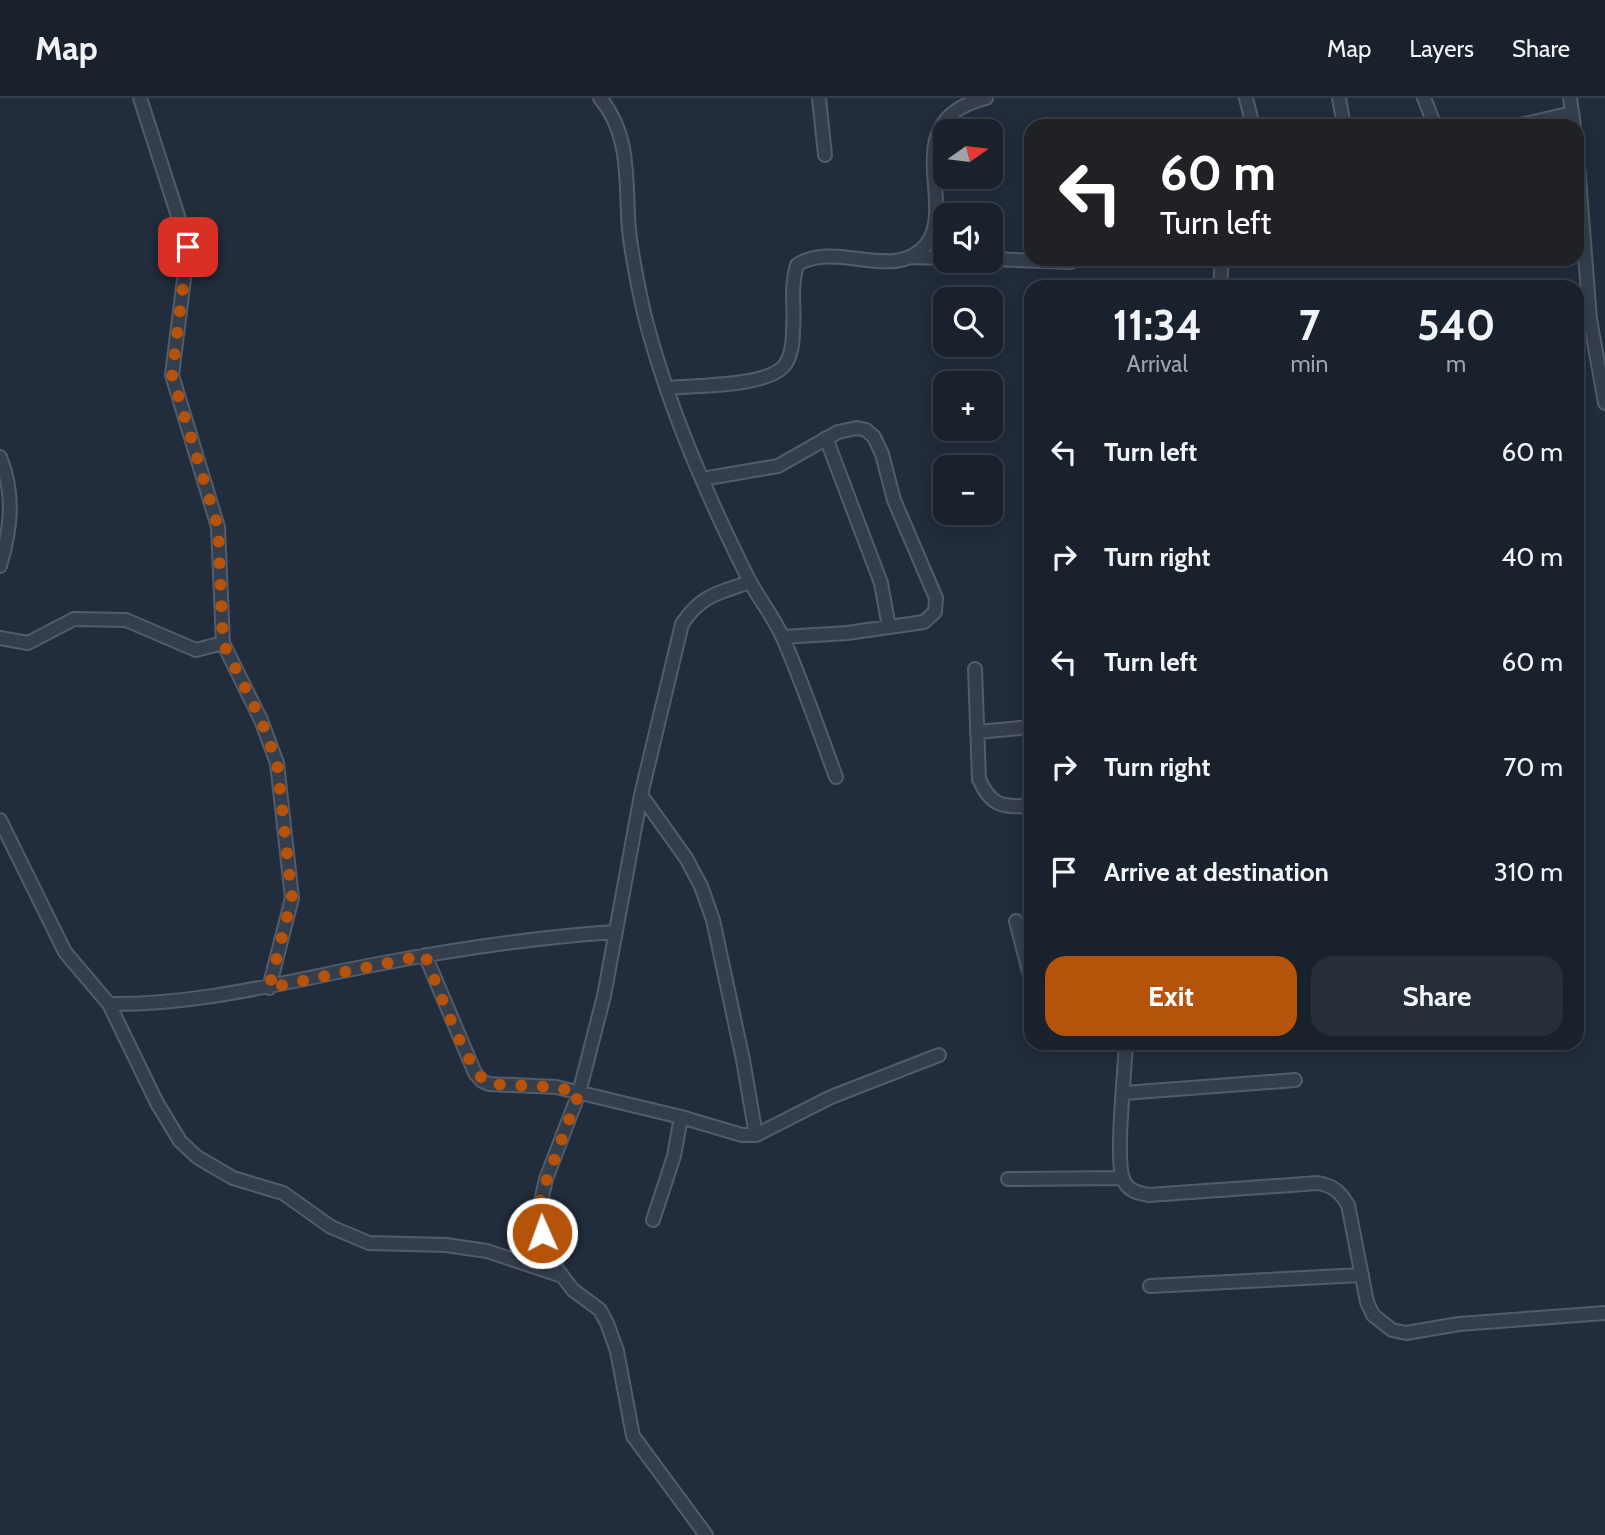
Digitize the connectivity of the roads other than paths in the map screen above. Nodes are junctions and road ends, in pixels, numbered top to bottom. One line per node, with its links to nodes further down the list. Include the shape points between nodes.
1 (140, 98): 31 (street, via 188,247 172,375 218,527)
2 (600, 98): 21 (street, via 622,141 629,231 644,313)
3 (819, 98): 13 (street)
4 (986, 98): 14 (street, via 969,102 949,116 940,131 933,158 933,230 925,246)
5 (1246, 98): 9 (street)
6 (1339, 98): 10 (street)
7 (1424, 98): 11 (street)
8 (1570, 98): 12 (street)
9 (1251, 119)
10 (1343, 119)
11 (1432, 119)
12 (1573, 119)
13 (825, 155)
14 (910, 257): 15 (street); 21 (street, via 892,262 819,255 807,258 797,265 792,281 794,327 785,365 755,380)
15 (933, 258)
16 (1003, 259): 17 (street)
17 (1024, 260)
18 (1584, 266): 19 (street)
19 (1590, 319): 20 (street); 22 (street)
20 (1584, 325)
21 (668, 388): 25 (street)
22 (1605, 403)
23 (826, 439): 25 (street, via 778,466); 28 (street, via 881,583); 28 (street, via 856,428 874,437 894,500 936,598 935,612 924,622)
24 (0, 457): 26 (street, via 11,514)
25 (702, 479): 27 (street)
26 (0, 566)
27 (750, 582): 29 (street); 36 (street, via 694,606 682,624)
28 (889, 627): 29 (street)
29 (783, 637): 35 (street)
30 (0, 638): 31 (street, via 28,643 74,619 126,620 195,649)
31 (223, 643): 43 (street, via 277,763 292,898)
32 (975, 669): 34 (street)
33 (1024, 728): 34 (street)
34 (977, 732): 37 (street, via 979,779 986,794 1009,807)
35 (836, 777)
36 (641, 795): 40 (street); 51 (street, via 686,858 713,920)
37 (1024, 806)
38 (0, 820): 44 (street, via 58,940)
39 (1016, 921): 41 (street)
40 (616, 932): 42 (street); 48 (street)
41 (1024, 952)
42 (425, 955): 43 (street); 48 (street, via 482,1081)
43 (269, 988): 44 (street, via 177,1002)
44 (109, 1004): 55 (street, via 140,1074 180,1141 212,1168 283,1193 331,1227 369,1243 487,1251)
45 (1126, 1050): 49 (street)
46 (939, 1055): 51 (street, via 831,1097)
47 (1295, 1080): 49 (street)
48 (579, 1093): 50 (street); 55 (street, via 546,1179 539,1211 550,1260)
49 (1124, 1093): 52 (street)
50 (681, 1117): 51 (street); 54 (street)
51 (756, 1135)
52 (1123, 1178): 53 (street); 56 (street, via 1136,1193 1149,1195 1318,1183 1331,1186 1348,1205)
53 (1008, 1179)
54 (653, 1220)
55 (560, 1275): 59 (street, via 600,1310 617,1351 633,1436)
56 (1362, 1275): 57 (street); 58 (street, via 1373,1315 1382,1325 1406,1334 1459,1324)
57 (1150, 1286)
58 (1605, 1313)
59 (706, 1535)

